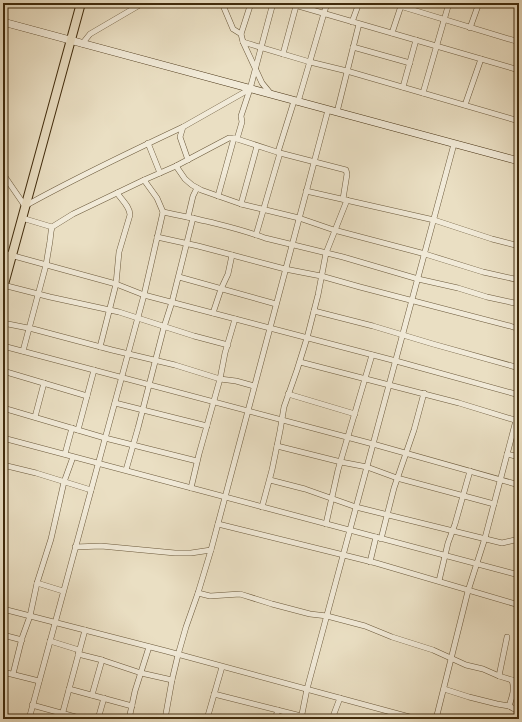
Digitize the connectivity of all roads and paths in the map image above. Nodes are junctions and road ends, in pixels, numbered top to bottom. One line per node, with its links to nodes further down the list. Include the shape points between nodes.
1 (81, 3): 22 (main road)
2 (143, 3): 26 (street, via 90,34)
3 (222, 3): 21 (street, via 233,29)
4 (251, 3): 21 (street)
5 (273, 3): 28 (street)
6 (288, 3): 12 (street)
7 (327, 3): 14 (street)
8 (359, 3): 17 (street)
9 (390, 3): 13 (street)
10 (450, 3): 15 (street)
11 (479, 3): 19 (street)
12 (298, 5): 14 (street); 30 (street)
13 (402, 5): 15 (street); 20 (street)
14 (324, 14): 17 (street); 32 (street)
15 (444, 20): 19 (street); 27 (street)
16 (3, 22): 22 (street)
17 (352, 22): 18 (street)
18 (359, 24): 20 (street); 29 (street)
19 (470, 28): 25 (street)
20 (392, 33): 23 (street)
21 (240, 34): 24 (street)
22 (71, 40): 26 (street); 65 (main road)
23 (416, 40): 27 (street); 33 (street)
24 (243, 42): 28 (street); 34 (street)
25 (519, 42)
26 (82, 44): 38 (street)
27 (437, 46): 31 (street); 39 (street)
28 (261, 48): 30 (street); 34 (street)
29 (353, 48): 33 (street); 35 (street)
30 (283, 54): 32 (street)
31 (480, 58): 36 (street); 42 (street)
32 (310, 62): 35 (street); 41 (street)
33 (410, 63): 37 (street)
34 (255, 68): 38 (street); 40 (street, via 262,83)
35 (347, 70): 37 (street); 44 (street)
36 (519, 70)
37 (404, 87): 39 (street)
38 (250, 89): 40 (street); 46 (street); 47 (street, via 241,116 242,122)
39 (424, 93): 42 (street)
40 (272, 95): 41 (street)
41 (296, 102): 43 (street); 51 (street)
42 (465, 105): 45 (street)
43 (328, 110): 44 (street); 54 (street)
44 (336, 112): 49 (street)
45 (519, 121)
46 (183, 127): 48 (street); 52 (street, via 180,136)
47 (235, 138): 50 (street); 52 (street, via 229,138); 62 (street)
48 (148, 143): 56 (street); 65 (street)
49 (454, 144): 53 (street); 71 (street)
50 (257, 146): 51 (street); 64 (street)
51 (279, 152): 54 (street); 66 (street)
52 (188, 160): 55 (street)
53 (519, 161)
54 (314, 162): 60 (street); 63 (street, via 346,170)
55 (176, 166): 56 (street); 59 (street, via 185,179)
56 (160, 173): 58 (street)
57 (3, 174): 65 (street)
58 (144, 180): 61 (street); 67 (street)
59 (197, 188): 62 (street); 69 (street)
60 (306, 191): 63 (street); 70 (street)
61 (117, 193): 72 (street); 90 (street, via 130,215 119,252)
62 (218, 196): 64 (street)
63 (345, 200): 71 (street); 73 (street)
64 (241, 204): 66 (street)
65 (25, 206): 68 (main road)
66 (264, 209): 70 (street); 74 (street)
67 (163, 212): 69 (street); 75 (street)
68 (22, 218): 72 (street); 82 (main road)
69 (191, 218): 74 (street); 76 (street)
70 (299, 218): 73 (street); 77 (street)
71 (434, 220): 78 (street); 81 (street)
72 (52, 227): 84 (street)
73 (334, 230): 80 (street); 81 (street)
74 (256, 235): 77 (street)
75 (157, 237): 76 (street); 94 (street)
76 (187, 243): 83 (street); 87 (street)
77 (292, 245): 80 (street); 85 (street)
78 (519, 246)
79 (3, 253): 82 (street)
80 (326, 253): 86 (street); 88 (street)
81 (425, 254): 88 (street); 89 (street)
82 (12, 255): 84 (street); 91 (main road)
83 (232, 255): 85 (street); 92 (street)
84 (46, 265): 90 (street); 93 (street)
85 (285, 269): 86 (street); 97 (street)
86 (321, 276): 95 (street); 100 (street)
87 (179, 277): 92 (street); 96 (street)
88 (418, 279): 95 (street); 98 (street)
89 (519, 280)
90 (116, 284): 94 (street); 99 (street)
91 (3, 286): 93 (street)
92 (222, 289): 97 (street); 101 (street)
93 (38, 294): 99 (street); 106 (street)
94 (144, 295): 96 (street); 102 (street)
95 (412, 300): 108 (street); 109 (street)
96 (172, 302): 101 (street); 105 (street)
97 (276, 304): 107 (street)
98 (519, 304)
99 (109, 310): 102 (street); 113 (street)
100 (314, 312): 109 (street); 110 (street)
101 (213, 313): 103 (street)
102 (138, 319): 105 (street); 115 (street)
103 (235, 319): 107 (street); 111 (street)
104 (3, 323): 106 (street)
105 (164, 327): 111 (street); 117 (street)
106 (29, 328): 113 (street); 114 (street)
107 (270, 328): 110 (street); 129 (street)
108 (519, 329)
109 (403, 335): 118 (street); 120 (street)
110 (307, 338): 116 (street); 119 (street)
111 (228, 345): 125 (street)
112 (3, 346): 114 (street)
113 (100, 347): 115 (street)
114 (23, 351): 121 (street)
115 (128, 354): 117 (street); 123 (street)
116 (372, 355): 118 (street); 124 (street)
117 (156, 360): 125 (street); 127 (street)
118 (396, 361): 128 (street); 132 (street)
119 (300, 362): 124 (street); 131 (street)
120 (519, 368)
121 (94, 370): 123 (street); 133 (street)
122 (3, 371): 126 (street)
123 (122, 378): 127 (street); 135 (street)
124 (365, 378): 128 (street); 140 (street)
125 (220, 379): 129 (street); 134 (street)
126 (44, 383): 133 (street); 141 (street)
127 (149, 385): 134 (street); 137 (street)
128 (389, 385): 130 (street); 151 (street)
129 (254, 386): 139 (street)
130 (424, 393): 143 (street); 153 (street)
131 (288, 394): 140 (street); 142 (street)
132 (519, 395)
133 (87, 396): 146 (street)
134 (214, 402): 139 (street); 144 (street)
135 (115, 403): 137 (street); 148 (street)
136 (3, 408): 141 (street)
137 (143, 410): 144 (street); 150 (street)
138 (519, 410): 143 (street)
139 (248, 411): 142 (street); 173 (street)
140 (355, 414): 149 (street)
141 (35, 417): 145 (street)
142 (282, 420): 149 (street); 152 (street)
143 (518, 420): 155 (street)
144 (206, 426): 158 (street)
145 (72, 428): 146 (street); 154 (street)
146 (78, 430): 148 (street)
147 (3, 438): 154 (street)
148 (105, 438): 150 (street); 160 (street)
149 (348, 438): 151 (street); 159 (street)
150 (133, 444): 158 (street); 163 (street)
151 (373, 444): 153 (street); 162 (street)
152 (277, 446): 159 (street); 166 (street)
153 (406, 453): 164 (street); 165 (street)
154 (65, 454): 156 (street)
155 (507, 454): 157 (street); 167 (street)
156 (73, 457): 160 (street); 168 (street)
157 (519, 458)
158 (197, 461): 170 (street)
159 (341, 462): 162 (street); 174 (street)
160 (98, 463): 163 (street); 171 (street)
161 (3, 464): 168 (street)
162 (367, 467): 165 (street); 177 (street)
163 (126, 470): 170 (street)
164 (470, 471): 167 (street); 172 (street)
165 (397, 478): 172 (street); 178 (street)
166 (270, 480): 174 (street, via 305,488); 176 (street)
167 (500, 480): 169 (street); 175 (street)
168 (64, 482): 171 (street); 194 (street, via 51,539)
169 (519, 485)
170 (192, 488): 173 (street)
171 (91, 490): 186 (street)
172 (463, 496): 175 (street); 182 (street)
173 (225, 497): 176 (street); 179 (street)
174 (332, 498): 177 (street); 180 (street)
175 (494, 504): 184 (street)
176 (262, 507): 180 (street)
177 (356, 507): 178 (street); 181 (street)
178 (388, 515): 182 (street); 183 (street)
179 (218, 524): 187 (street); 188 (street)
180 (326, 524): 181 (street)
181 (350, 530): 183 (street); 188 (street)
182 (452, 531): 184 (street); 189 (street)
183 (378, 538): 189 (street); 190 (street)
184 (484, 538): 185 (street, via 502,543); 191 (street)
185 (519, 539)
186 (75, 547): 187 (street, via 101,546 175,553); 196 (street)
187 (211, 550): 197 (street)
188 (344, 555): 190 (street); 201 (street)
189 (444, 555): 191 (street); 193 (street)
190 (370, 562): 193 (street)
191 (476, 564): 192 (street); 195 (street)
192 (519, 575)
193 (438, 581): 195 (street)
194 (37, 583): 196 (street); 200 (street)
195 (468, 590): 198 (street); 211 (street)
196 (63, 591): 202 (street)
197 (198, 593): 201 (street, via 210,596 240,594 310,614); 210 (street)
198 (519, 605)
199 (3, 609): 200 (street)
200 (30, 616): 202 (street); 206 (street)
201 (327, 616): 211 (street, via 365,626); 224 (street)
202 (55, 622): 203 (street); 207 (street)
203 (85, 630): 208 (street); 209 (street)
204 (3, 635): 206 (street)
205 (507, 637): 217 (street)
206 (22, 640): 216 (street)
207 (50, 641): 209 (street); 221 (street)
208 (149, 647): 210 (street); 215 (street)
209 (79, 652): 212 (street); 222 (street)
210 (178, 655): 213 (street); 218 (street)
211 (451, 658): 217 (street); 223 (street)
212 (102, 660): 215 (street); 226 (street)
213 (222, 667): 224 (street); 225 (street)
214 (3, 672): 216 (street)
215 (141, 673): 218 (street); 230 (street)
216 (12, 674): 221 (street)
217 (499, 676): 219 (street)
218 (172, 680): 241 (street)
219 (512, 680): 220 (street); 231 (street, via 513,693)
220 (519, 680)
221 (39, 681): 229 (street)
222 (69, 689): 226 (street); 234 (street)
223 (444, 689): 231 (street); 247 (street)
224 (308, 690): 228 (street); 236 (street)
225 (214, 694): 232 (street); 242 (street)
226 (92, 695): 227 (street)
227 (104, 698): 230 (street); 239 (street)
228 (340, 698): 235 (street); 245 (street)
229 (32, 705): 234 (street); 237 (street)
230 (132, 706): 240 (street)
231 (509, 706): 233 (street)
232 (278, 710): 236 (street); 243 (street)
233 (518, 711): 248 (street)
234 (62, 716): 238 (street)
235 (401, 717): 246 (street)
236 (302, 718): 244 (street)
237 (29, 719)
238 (83, 719)
239 (98, 719)
240 (129, 719)
241 (165, 719)
242 (207, 719)
243 (275, 719)
244 (313, 719)
245 (332, 719)
246 (417, 719)
247 (436, 719)
248 (516, 719)

